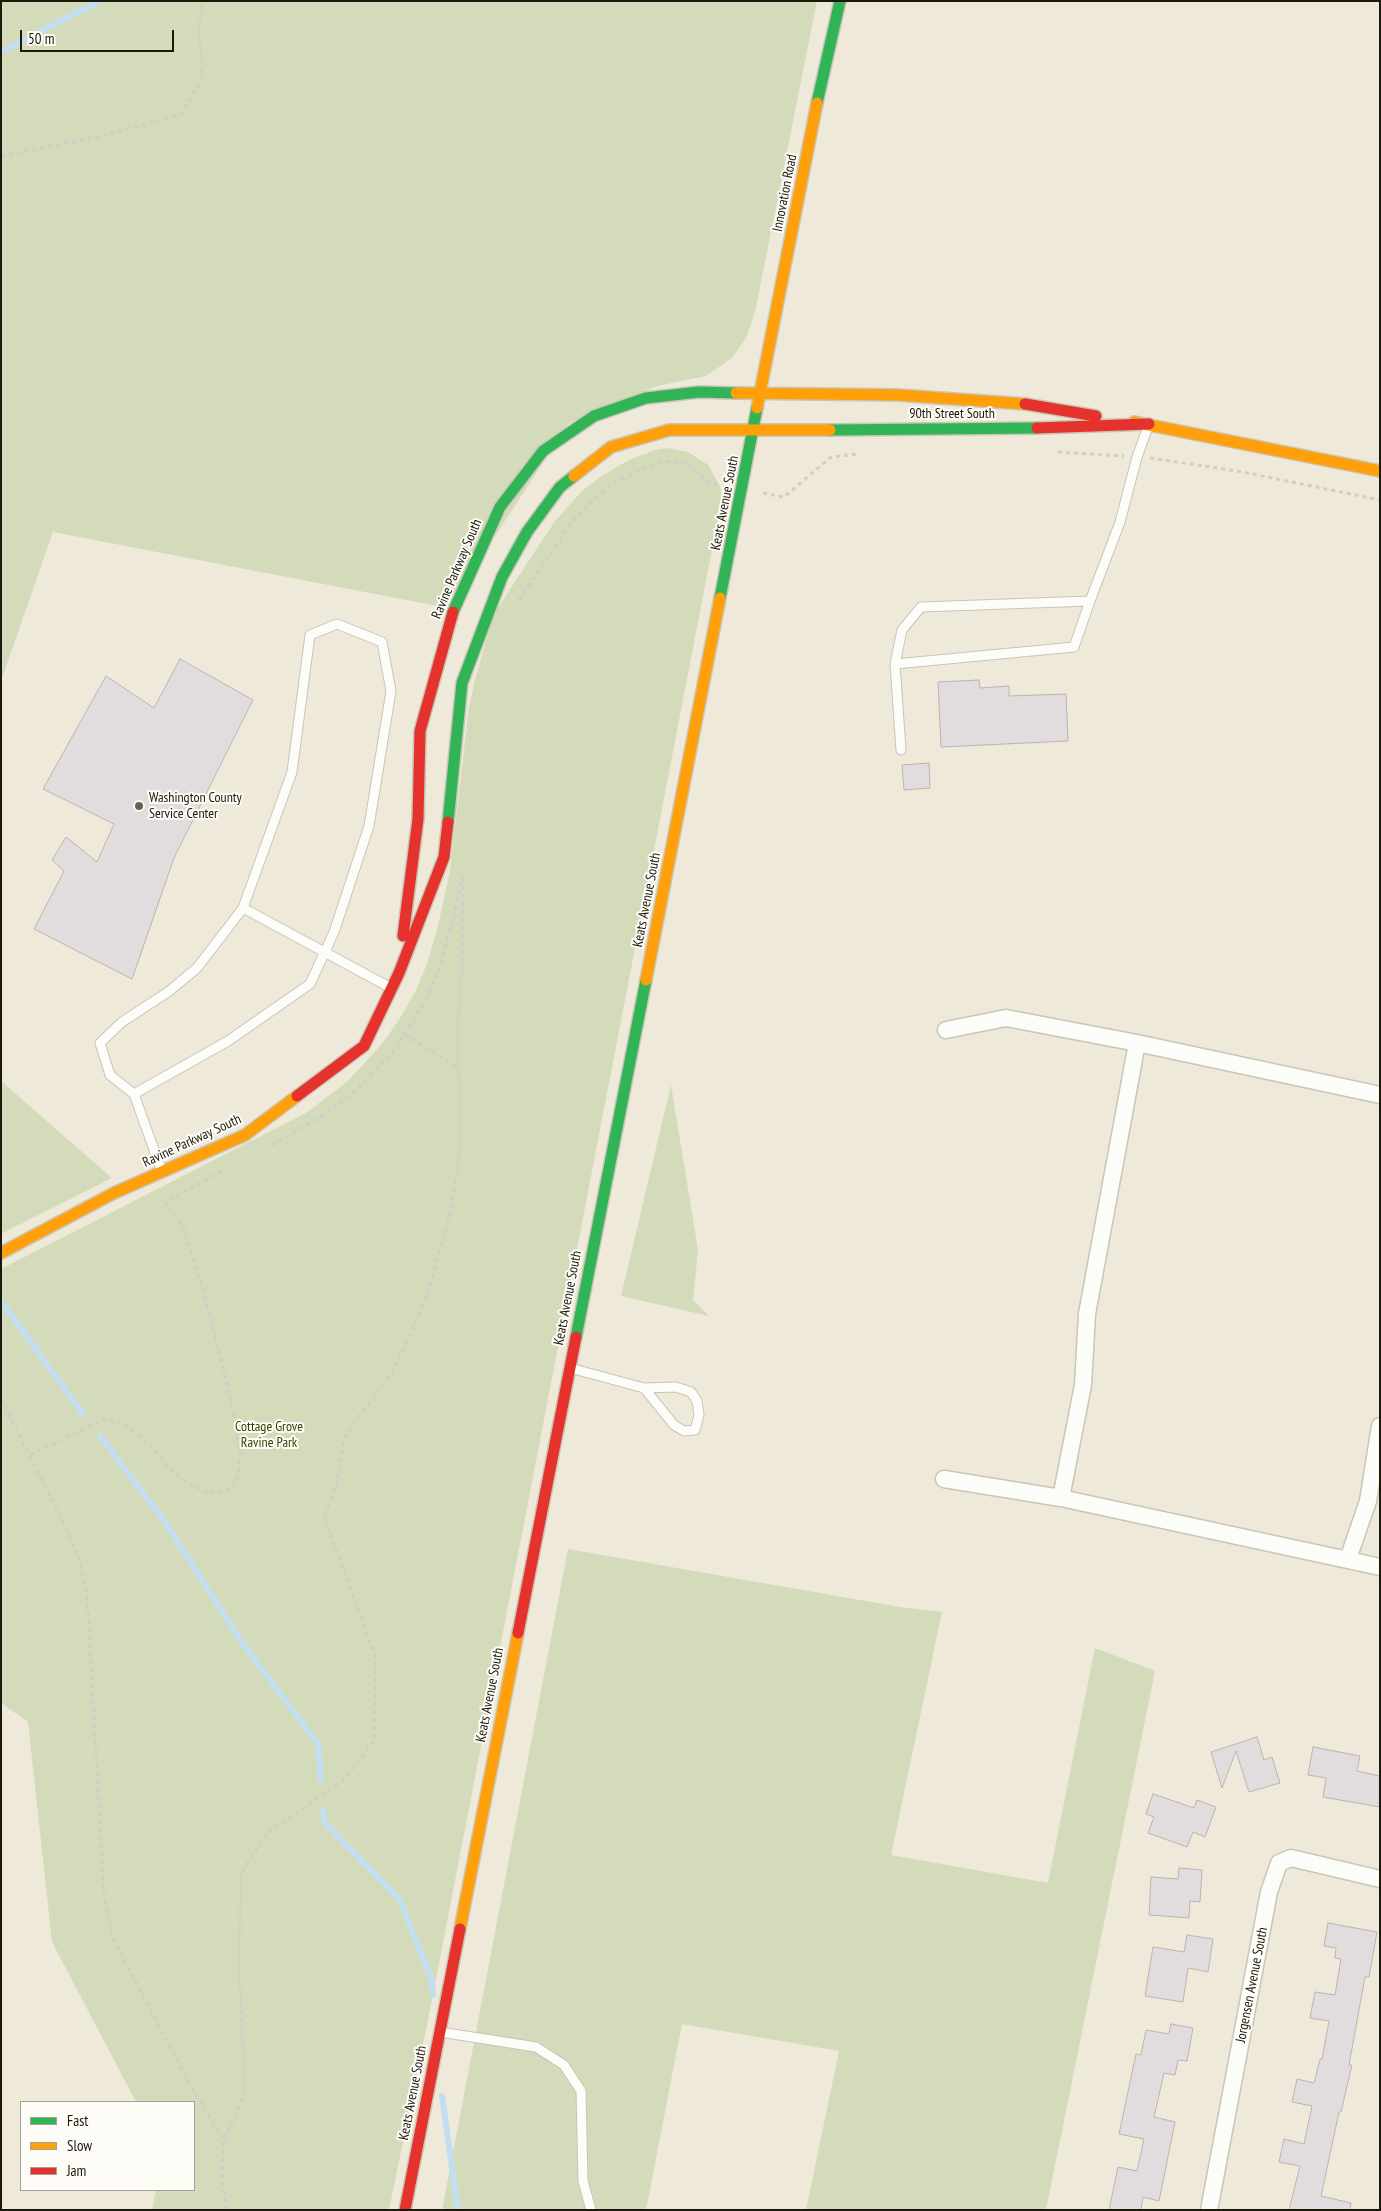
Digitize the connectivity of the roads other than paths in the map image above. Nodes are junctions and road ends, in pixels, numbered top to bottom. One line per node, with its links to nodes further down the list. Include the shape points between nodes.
1 (840, 1): 2 (street, Innovation Road)
2 (762, 392): 3 (street, 90th Street South, via 898,395 1020,403); 4 (street, Keats Avenue South); 11 (street, Ravine Parkway South, via 699,392 646,398 594,416 543,451 500,507 454,610 420,731 418,820)
3 (1149, 424): 4 (street, 90th Street South, via 996,430); 5 (street, 90th Street South); 6 (lane, via 1120,522)
4 (754, 429): 11 (street, Ravine Parkway South, via 669,430 611,447 560,487 527,532 502,577 462,683 444,858); 19 (street, Keats Avenue South)
5 (1380, 471)
6 (1090, 601): 7 (lane, via 1074,647); 7 (lane, via 921,607 902,630)
7 (895, 664): 8 (lane)
8 (901, 750)
9 (243, 908): 10 (lane); 10 (lane, via 292,772 310,635 337,624 382,642 391,691 369,826); 15 (lane, via 197,968 168,992 122,1022 100,1043 110,1075)
10 (326, 951): 12 (lane); 15 (lane, via 310,984 228,1041)
11 (399, 973): 12 (street, Ravine Parkway South)
12 (392, 988): 17 (street, Ravine Parkway South, via 364,1046 245,1135)
13 (946, 1030): 14 (street, via 1006,1018)
14 (1137, 1043): 16 (street); 23 (street, via 1087,1314 1084,1385)
15 (134, 1094): 17 (lane)
16 (1380, 1095)
17 (162, 1172): 18 (street, Ravine Parkway South, via 114,1193)
18 (1, 1253)
19 (570, 1368): 20 (lane); 27 (street, Keats Avenue South)
20 (644, 1388): 20 (lane, via 676,1387 691,1392 697,1401 699,1415 695,1430 684,1431 674,1426)
21 (1380, 1426): 24 (street, via 1368,1501)
22 (944, 1479): 23 (street)
23 (1061, 1498): 24 (street)
24 (1348, 1559): 25 (street)
25 (1380, 1567)
26 (1380, 1879): 30 (street, Jorgensen Avenue South, via 1291,1858 1279,1863 1269,1892)
27 (440, 2032): 28 (street, Keats Avenue South); 29 (lane, via 536,2047 564,2065 581,2091 583,2180)
28 (405, 2210)
29 (590, 2210)
30 (1209, 2210)

